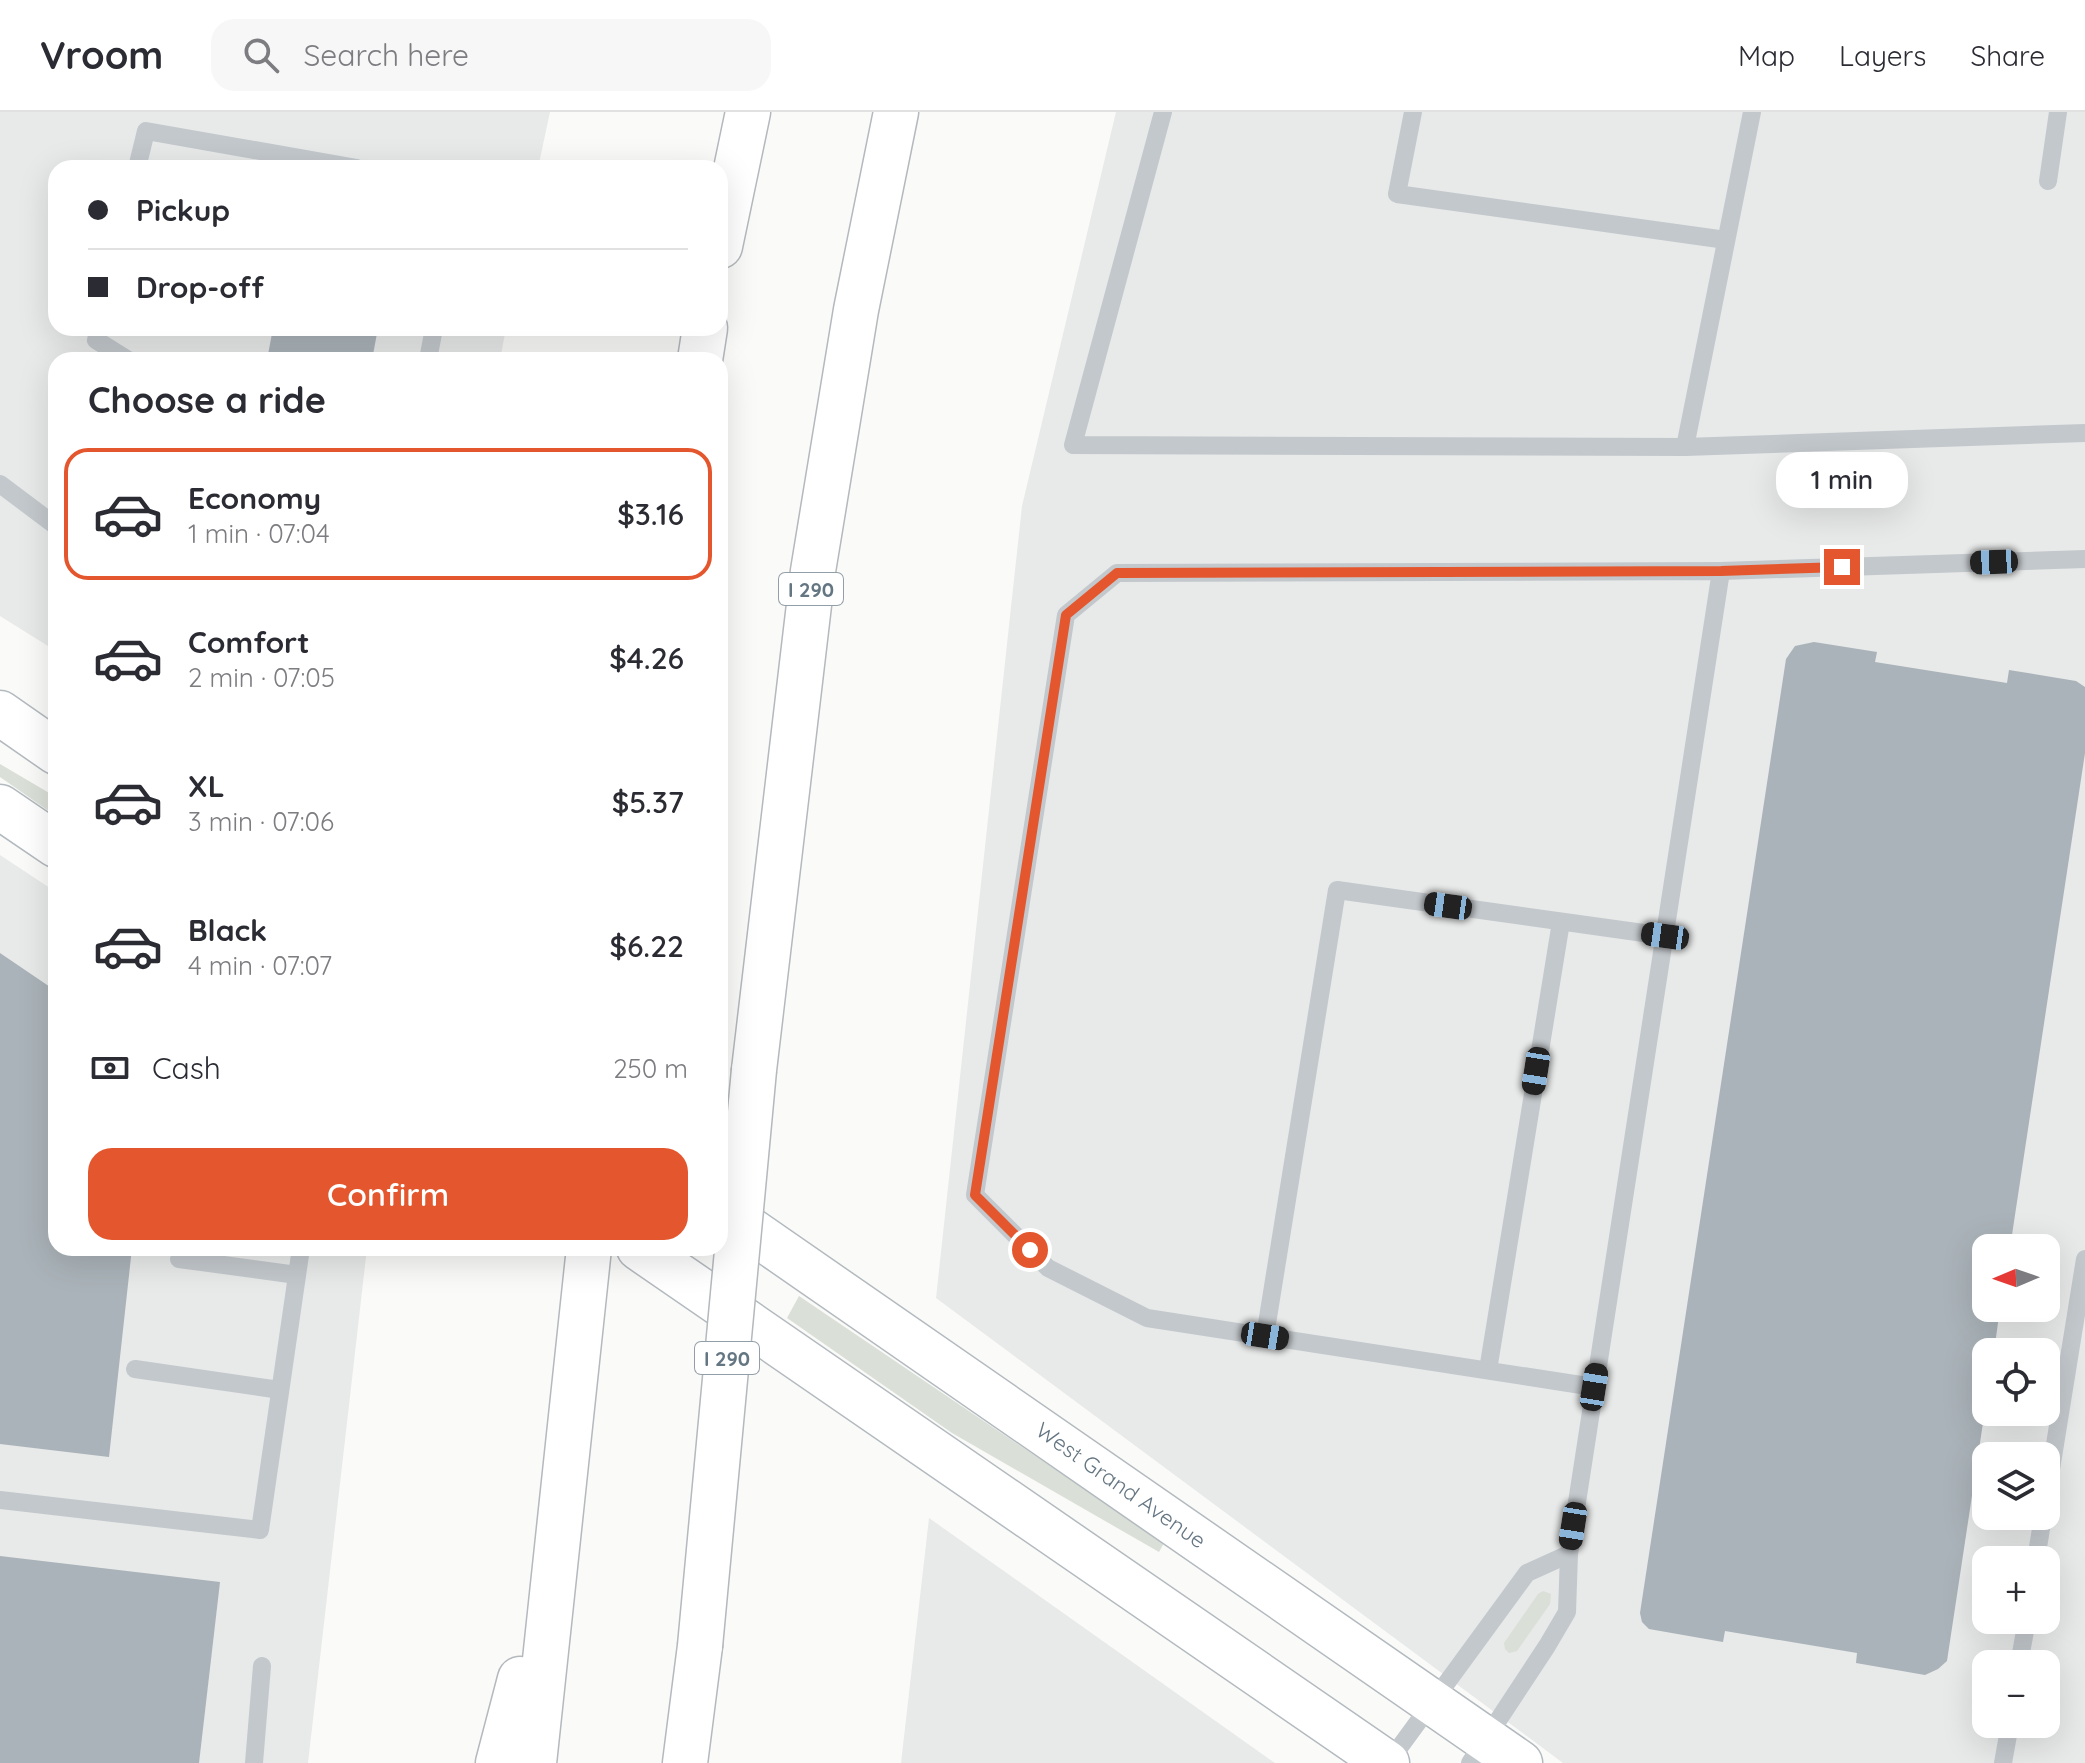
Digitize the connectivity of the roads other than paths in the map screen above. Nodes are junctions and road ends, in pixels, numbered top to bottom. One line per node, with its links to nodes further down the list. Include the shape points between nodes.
1 (748, 112): 10 (main road)
2 (896, 112): 42 (main road, I 290, bridge, via 856,310 813,571 754,1070)
3 (1163, 112): 15 (lane, via 1073,445)
4 (1413, 112): 11 (lane, via 1397,194)
5 (1752, 112): 11 (lane)
6 (2058, 112): 9 (lane)
7 (139, 160): 8 (lane, via 146,131)
8 (311, 160)
9 (2048, 181)
10 (728, 208)
11 (1726, 240): 15 (lane)
12 (97, 336): 13 (lane)
13 (115, 352)
14 (2085, 433): 15 (lane)
15 (1685, 447)
16 (0, 484): 17 (lane)
17 (48, 520)
18 (2085, 559): 19 (lane)
19 (1721, 571): 25 (lane); 33 (lane, via 1117,573 1066,615 975,1195 1048,1268 1147,1318)
20 (0, 713): 21 (main road)
21 (48, 746)
22 (0, 807): 23 (main road)
23 (48, 840)
24 (1561, 922): 25 (lane); 33 (lane, via 1337,890); 35 (lane)
25 (1665, 936): 36 (lane)
26 (728, 1215): 44 (main road, West Grand Avenue)
27 (300, 1256): 32 (lane)
28 (588, 1256): 40 (main road)
29 (651, 1256): 52 (main road)
30 (179, 1259): 32 (lane)
31 (2085, 1259): 38 (lane)
32 (297, 1275): 37 (lane)
33 (1265, 1336): 35 (lane)
34 (135, 1369): 37 (lane)
35 (1488, 1370): 36 (lane)
36 (1594, 1387): 41 (lane)
37 (280, 1390): 39 (lane, via 260,1530)
38 (2055, 1442)
39 (0, 1500)
40 (557, 1537): 48 (main road); 49 (main road)
41 (1569, 1554): 44 (lane, via 1527,1573); 46 (lane, via 1567,1612)
42 (700, 1646): 50 (main road, I 290); 51 (main road)
43 (262, 1666): 47 (lane)
44 (1431, 1701): 46 (main road, West Grand Avenue); 52 (lane)
45 (2007, 1738): 53 (lane)
46 (1492, 1755)
47 (254, 1763)
48 (498, 1763)
49 (534, 1763)
50 (685, 1763)
51 (703, 1763)
52 (1388, 1763)
53 (2003, 1763)

